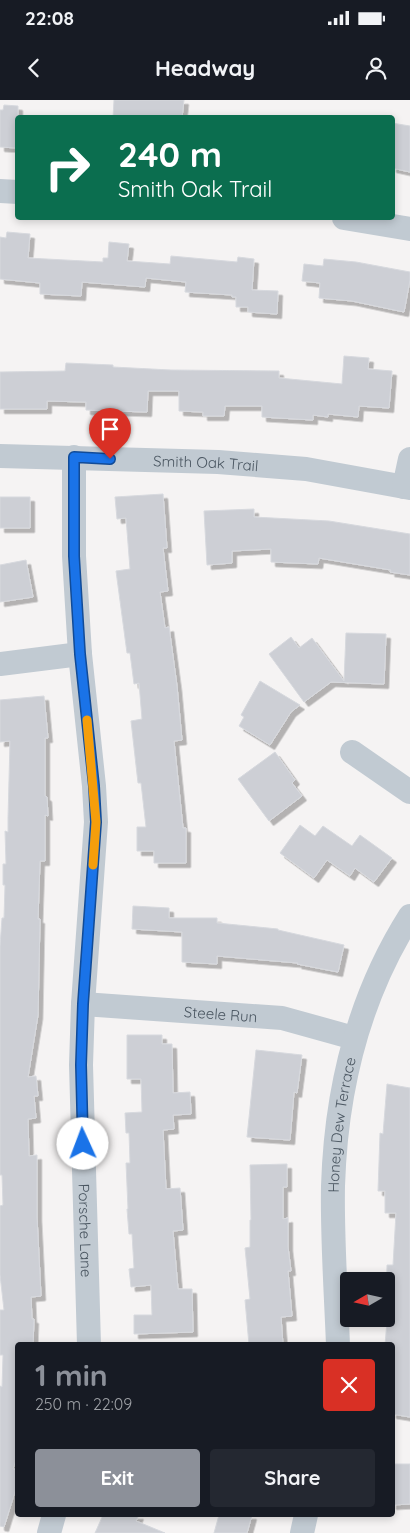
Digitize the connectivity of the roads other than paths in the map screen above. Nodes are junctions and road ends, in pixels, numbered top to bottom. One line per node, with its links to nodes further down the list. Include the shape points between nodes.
1 (0, 191): 2 (street)
2 (15, 192)
3 (356, 220): 4 (street)
4 (410, 229)
5 (0, 456): 6 (street, Smith Oak Trail)
6 (74, 457): 8 (street, Smith Oak Trail, via 306,469); 9 (street, Porsche Lane, via 74,556)
7 (410, 458): 8 (street)
8 (407, 487)
9 (80, 654): 10 (street); 14 (street, Porsche Lane, via 96,822)
10 (0, 664)
11 (352, 752): 12 (street)
12 (410, 792)
13 (410, 916): 15 (street, Honey Dew Terrace, via 371,991)
14 (83, 1004): 15 (street, Steele Run, via 282,1018); 16 (street, Porsche Lane, via 81,1065)
15 (354, 1038): 17 (street, Honey Dew Terrace, via 341,1101 333,1188)
16 (89, 1342)
17 (338, 1342)
18 (53, 1517): 20 (street)
19 (306, 1517): 21 (street)
20 (49, 1533)
21 (302, 1533)

